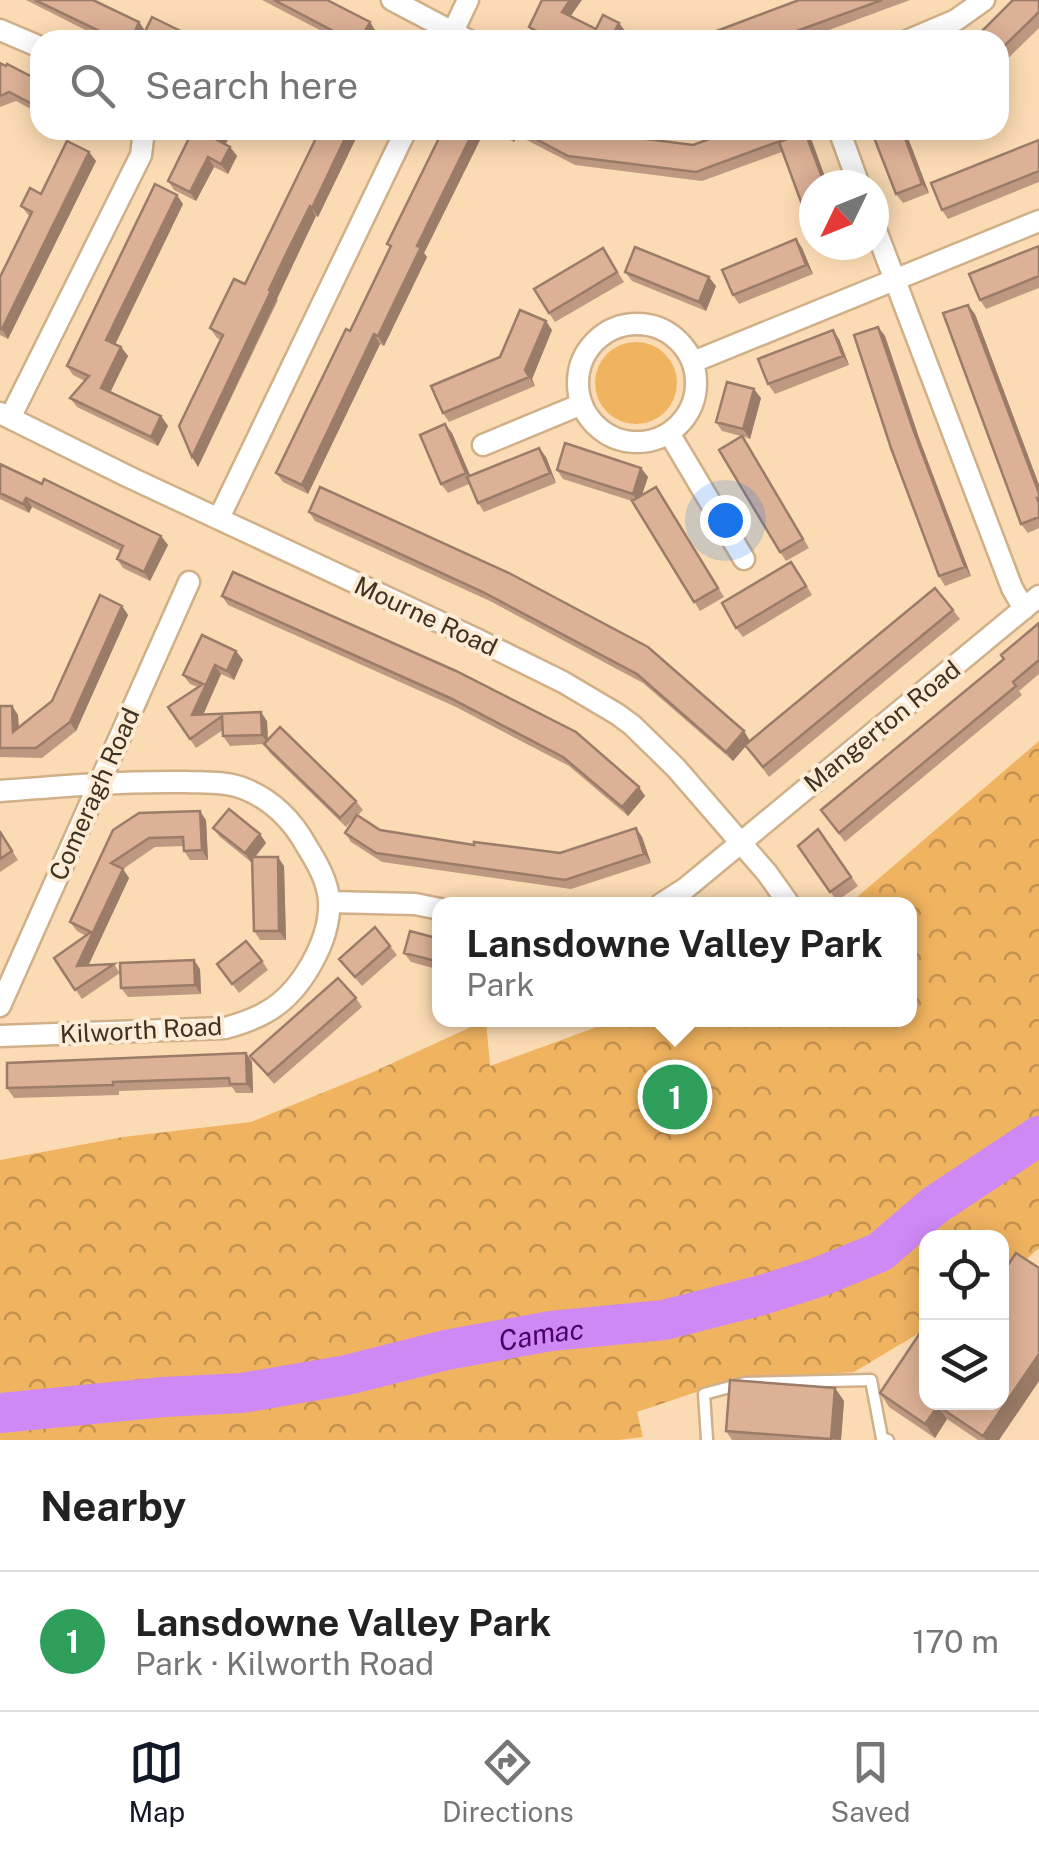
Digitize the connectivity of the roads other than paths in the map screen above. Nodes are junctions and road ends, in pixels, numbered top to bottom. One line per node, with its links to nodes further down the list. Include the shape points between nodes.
1 (392, 0): 5 (street)
2 (468, 0): 6 (street)
3 (984, 0): 7 (street)
4 (0, 30): 8 (street)
5 (444, 30)
6 (458, 30)
7 (932, 30)
8 (30, 42)
9 (143, 140): 18 (street, via 141,156)
10 (401, 140): 21 (street)
11 (843, 140): 12 (street)
12 (854, 170)
13 (1039, 221): 15 (street)
14 (887, 260): 15 (street, Mangerton Road)
15 (894, 280): 16 (street); 24 (street, Mangerton Road, via 1012,588)
16 (693, 362): 17 (street, via 665,330 624,325 589,349 578,376); 19 (street, via 693,402)
17 (582, 404): 19 (street, via 596,425 618,438 644,442); 20 (street)
18 (5, 415): 21 (street, Mourne Road)
19 (668, 434): 22 (street)
20 (483, 445)
21 (219, 518): 27 (street, Mourne Road, via 510,655 617,714 676,768)
22 (744, 559)
23 (188, 582): 25 (street, Comeragh Road)
24 (1031, 602): 27 (street, Mangerton Road)
25 (98, 784): 26 (street); 30 (street, via 228,783 248,790 295,826); 32 (street, Comeragh Road)
26 (0, 790)
27 (740, 842): 28 (street); 29 (street, Mourne Road)
28 (672, 897)
29 (783, 897)
30 (330, 902): 31 (street); 33 (street, Kilworth Road, via 319,951 303,978 291,995 248,1021 226,1028)
31 (432, 907)
32 (0, 1006)
33 (0, 1036)
34 (707, 1439): 35 (lane, via 704,1394 745,1383 872,1380 882,1438)
35 (888, 1440)

